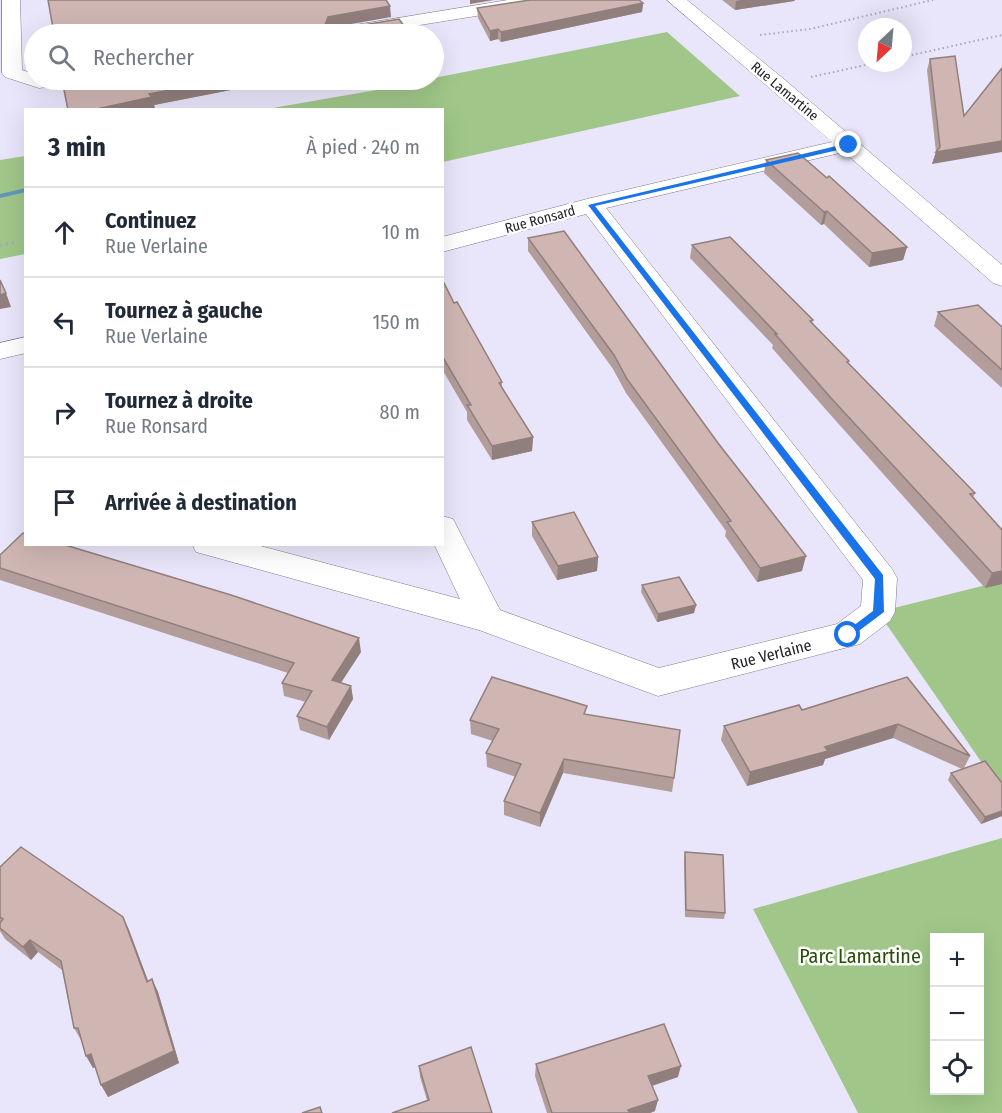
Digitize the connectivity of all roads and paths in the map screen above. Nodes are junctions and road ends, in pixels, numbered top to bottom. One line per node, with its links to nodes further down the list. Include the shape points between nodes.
1 (11, 0): 12 (street, via 12,73)
2 (423, 0): 6 (street)
3 (544, 0): 6 (street)
4 (676, 0): 9 (street, Rue Lamartine)
5 (933, 0): 9 (path, via 810,29)
6 (435, 16): 7 (street)
7 (391, 24)
8 (1002, 35): 10 (path)
9 (723, 39): 13 (street, Rue Lamartine)
10 (912, 55)
11 (858, 67): 13 (path)
12 (24, 77)
13 (778, 84): 14 (street, Rue Lamartine)
14 (849, 145): 15 (street, Rue Ronsard); 19 (street, Rue Lamartine)
15 (591, 205): 17 (street, Rue Ronsard); 24 (street, Rue Verlaine, via 880,578 878,612 848,635 658,682)
16 (17, 242): 18 (path)
17 (444, 244)
18 (0, 245)
19 (1002, 278)
20 (24, 345): 21 (street)
21 (0, 351)
22 (444, 530): 24 (street)
23 (215, 546): 24 (street, Rue Verlaine)
24 (487, 619)

